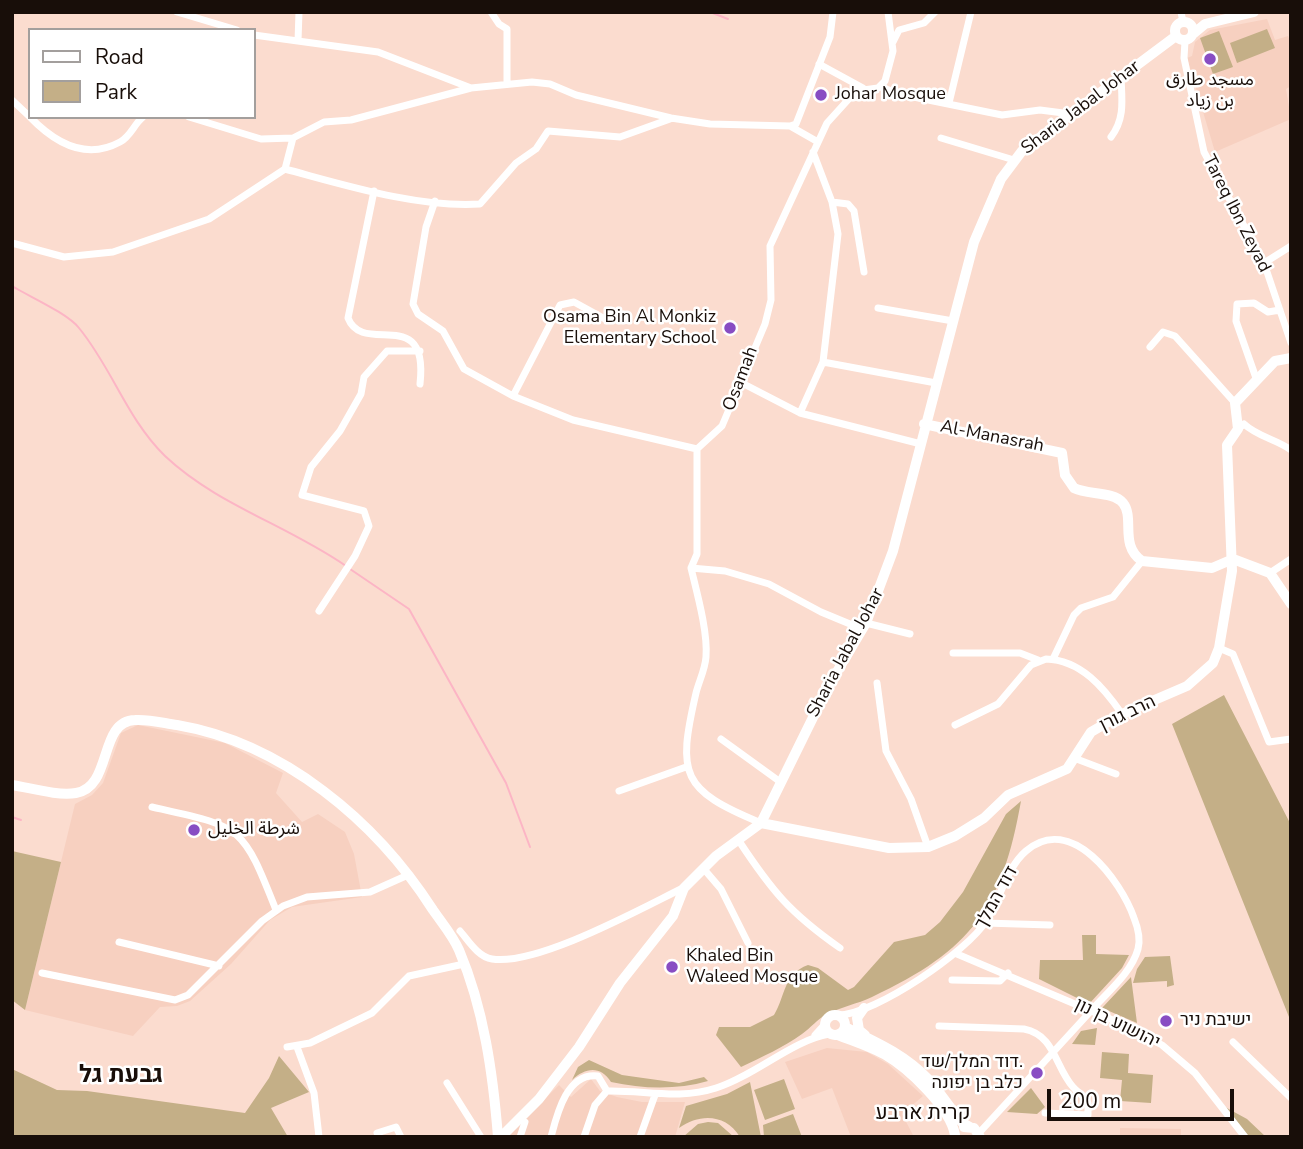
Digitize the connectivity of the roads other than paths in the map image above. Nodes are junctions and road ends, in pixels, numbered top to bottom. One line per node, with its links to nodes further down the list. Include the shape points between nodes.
1 (177, 12): 10 (street)
2 (299, 12): 15 (street)
3 (491, 12): 19 (street, via 507,29)
4 (833, 12): 17 (street, via 830,37)
5 (888, 12): 16 (street)
6 (934, 12): 16 (street, via 924,23 899,30)
7 (971, 12): 24 (street)
8 (1231, 12): 11 (street)
9 (1254, 12): 14 (street, Sharia Jabal Johar, via 1205,24)
10 (194, 15): 12 (street)
11 (1183, 19): 14 (street, via 1192,26); 14 (street, via 1175,29)
12 (231, 28)
13 (256, 35): 15 (street)
14 (1185, 37): 18 (street, Sharia Jabal Johar); 44 (street, Tareq Ibn Zeyad, via 1184,58 1204,152)
15 (298, 41): 21 (street, via 378,52)
16 (893, 42): 20 (street, via 890,67)
17 (819, 64): 22 (street); 31 (street, via 796,124)
18 (1121, 79): 25 (street, Sharia Jabal Johar); 32 (street, via 1123,110)
19 (508, 83): 21 (street); 27 (street, via 550,84 576,95)
20 (880, 87): 22 (street); 24 (street)
21 (471, 88): 33 (street, via 351,120 324,122)
22 (863, 88): 35 (street, Osamah, via 827,123)
23 (12, 100): 26 (street)
24 (949, 103): 25 (street, via 1008,116 1040,110)
25 (1072, 114): 37 (street, Sharia Jabal Johar)
26 (28, 115)
27 (671, 118): 31 (street); 40 (street, via 620,137 548,131 481,204)
28 (32, 119): 29 (street, via 50,138 87,148 120,142)
29 (141, 119)
30 (196, 119): 33 (street, via 261,139)
31 (790, 127): 35 (street)
32 (1111, 137)
33 (293, 138): 38 (street)
34 (941, 138): 37 (street)
35 (818, 142): 36 (street, Osamah)
36 (813, 152): 41 (street); 58 (street, Osamah, via 770,246 770,308)
37 (1014, 160): 49 (street, Sharia Jabal Johar, via 982,217)
38 (285, 169): 39 (street); 42 (street, via 209,219 113,252 64,257)
39 (373, 191): 40 (street); 52 (street, via 349,321 358,330 408,340)
40 (435, 201): 59 (street, via 426,227 413,307 443,331 464,369)
41 (832, 202): 45 (street, via 848,204 856,215); 54 (street, via 838,234)
42 (12, 243)
43 (1291, 246): 44 (street)
44 (1264, 263): 47 (street, Tareq Ibn Zeyad)
45 (864, 272)
46 (878, 308): 49 (street)
47 (1280, 310): 50 (street, Tareq Ibn Zeyad); 55 (street, via 1268,312 1254,303 1237,304 1236,321)
48 (605, 319): 59 (street, via 574,302 560,305)
49 (953, 321): 56 (street, Sharia Jabal Johar)
50 (1291, 343)
51 (1150, 347): 60 (street, via 1163,332 1175,336)
52 (420, 351): 57 (street); 73 (street, via 387,351 363,377 360,394 340,431 311,467 302,495 364,511 369,526)
53 (1291, 358): 55 (street, via 1275,361)
54 (823, 362): 56 (street); 61 (street)
55 (1256, 378): 60 (street)
56 (936, 383): 62 (street, Sharia Jabal Johar)
57 (420, 384)
58 (735, 391): 61 (street, via 740,382); 65 (street, Osamah, via 722,426)
59 (513, 396): 65 (street, via 573,420)
60 (1235, 403): 63 (street)
61 (800, 413): 64 (street)
62 (924, 424): 64 (street, Sharia Jabal Johar); 69 (street, Al-Manasrah, via 1062,453 1065,475 1074,488 1125,505 1132,550)
63 (1238, 429): 66 (street, via 1244,424); 67 (street, הרב גורן, via 1227,445)
64 (921, 444): 74 (street, Sharia Jabal Johar, via 884,582)
65 (697, 449): 70 (street, via 697,554)
66 (1291, 450)
67 (1233, 559): 69 (street, via 1212,568); 71 (street); 76 (street, הרב גורן)
68 (1291, 559): 71 (street)
69 (1142, 561): 78 (street, via 1113,597 1074,615)
70 (691, 568): 74 (street, via 725,571 769,584 821,612); 86 (street, via 706,651)
71 (1269, 573): 72 (street)
72 (1291, 604)
73 (319, 611)
74 (864, 626): 75 (street); 88 (street, Sharia Jabal Johar)
75 (910, 634)
76 (1219, 648): 81 (street, הרב גורן, via 1213,663 1187,686); 84 (street, via 1233,654 1269,742)
77 (953, 653): 79 (street, via 1020,653)
78 (1053, 659): 79 (street); 81 (street, via 1097,681)
79 (1038, 660): 82 (street, via 998,704)
80 (877, 683): 94 (street, via 886,751 911,799)
81 (1122, 714): 85 (street, הרב גורן, via 1091,733)
82 (955, 726)
83 (721, 739): 88 (street)
84 (1291, 739)
85 (1073, 758): 87 (street); 94 (street, הרב גורן, via 1067,769 1008,795 984,818)
86 (686, 767): 90 (street); 92 (street, via 702,790 732,811)
87 (1116, 774)
88 (779, 780): 92 (street, Sharia Jabal Johar)
89 (12, 785): 96 (street, via 76,793 87,788 100,771 121,724 135,720 187,727 254,749 311,783 360,822)
90 (619, 791)
91 (152, 807): 98 (street, via 237,832 252,852)
92 (761, 823): 93 (street, Sharia Jabal Johar); 94 (street, הרב גורן, via 889,848)
93 (739, 841): 95 (street, Sharia Jabal Johar); 104 (street, via 779,900)
94 (928, 847)
95 (703, 868): 97 (street, Sharia Jabal Johar); 103 (street, via 721,889)
96 (408, 875): 98 (street, via 370,892 307,897); 106 (street)
97 (684, 888): 101 (street, via 597,929 519,958 491,959); 132 (street, Sharia Jabal Johar, via 673,916 620,983 579,1047 539,1099)
98 (276, 910): 107 (street)
99 (985, 923): 100 (street); 105 (street, דוד המלך); 112 (street, דוד המלך, via 1027,850 1058,840 1089,854 1122,891 1139,937 1138,950 1127,970)
100 (1051, 925)
101 (460, 930)
102 (118, 942): 107 (street)
103 (748, 943)
104 (840, 948)
105 (957, 954): 109 (street, יהושוע בן נון); 111 (street, דוד המלך)
106 (464, 964): 118 (street, via 409,976 372,1013); 132 (street, via 478,1003)
107 (219, 966): 108 (street, via 188,995 175,1000)
108 (42, 973)
109 (1008, 973): 110 (street, via 1000,981); 112 (street, יהושוע בן נון)
110 (952, 980)
111 (861, 1010): 113 (street, דוד המלך); 115 (street, via 857,1023)
112 (1090, 1011): 119 (street, דוד המלך); 137 (street, יהושוע בן נון, via 1177,1055)
113 (837, 1026): 115 (street); 122 (street, דוד המלך, via 714,1089); 128 (street, via 908,1072 937,1103)
114 (939, 1026): 119 (street, via 1024,1029 1036,1033)
115 (868, 1037): 126 (street, via 913,1065 962,1123)
116 (1233, 1042): 123 (street)
117 (287, 1047): 118 (street)
118 (297, 1047): 129 (street, via 314,1093)
119 (1055, 1051): 124 (street, via 1066,1077 1086,1098 1088,1115); 126 (street, דוד המלך)
120 (447, 1083): 131 (street)
121 (607, 1091): 122 (street, דוד המלך); 134 (street, דוד המלך, via 598,1076 582,1079 563,1101); 135 (street, via 595,1105)
122 (655, 1095): 136 (street)
123 (1291, 1098)
124 (1045, 1113)
125 (524, 1122): 133 (street)
126 (976, 1132): 128 (street, via 963,1127)
127 (377, 1133): 130 (street, via 396,1127)
128 (955, 1136)
129 (319, 1137)
130 (401, 1137)
131 (481, 1137)
132 (499, 1137)
133 (520, 1137)
134 (551, 1137)
135 (584, 1137)
136 (640, 1137)
137 (1245, 1137)

